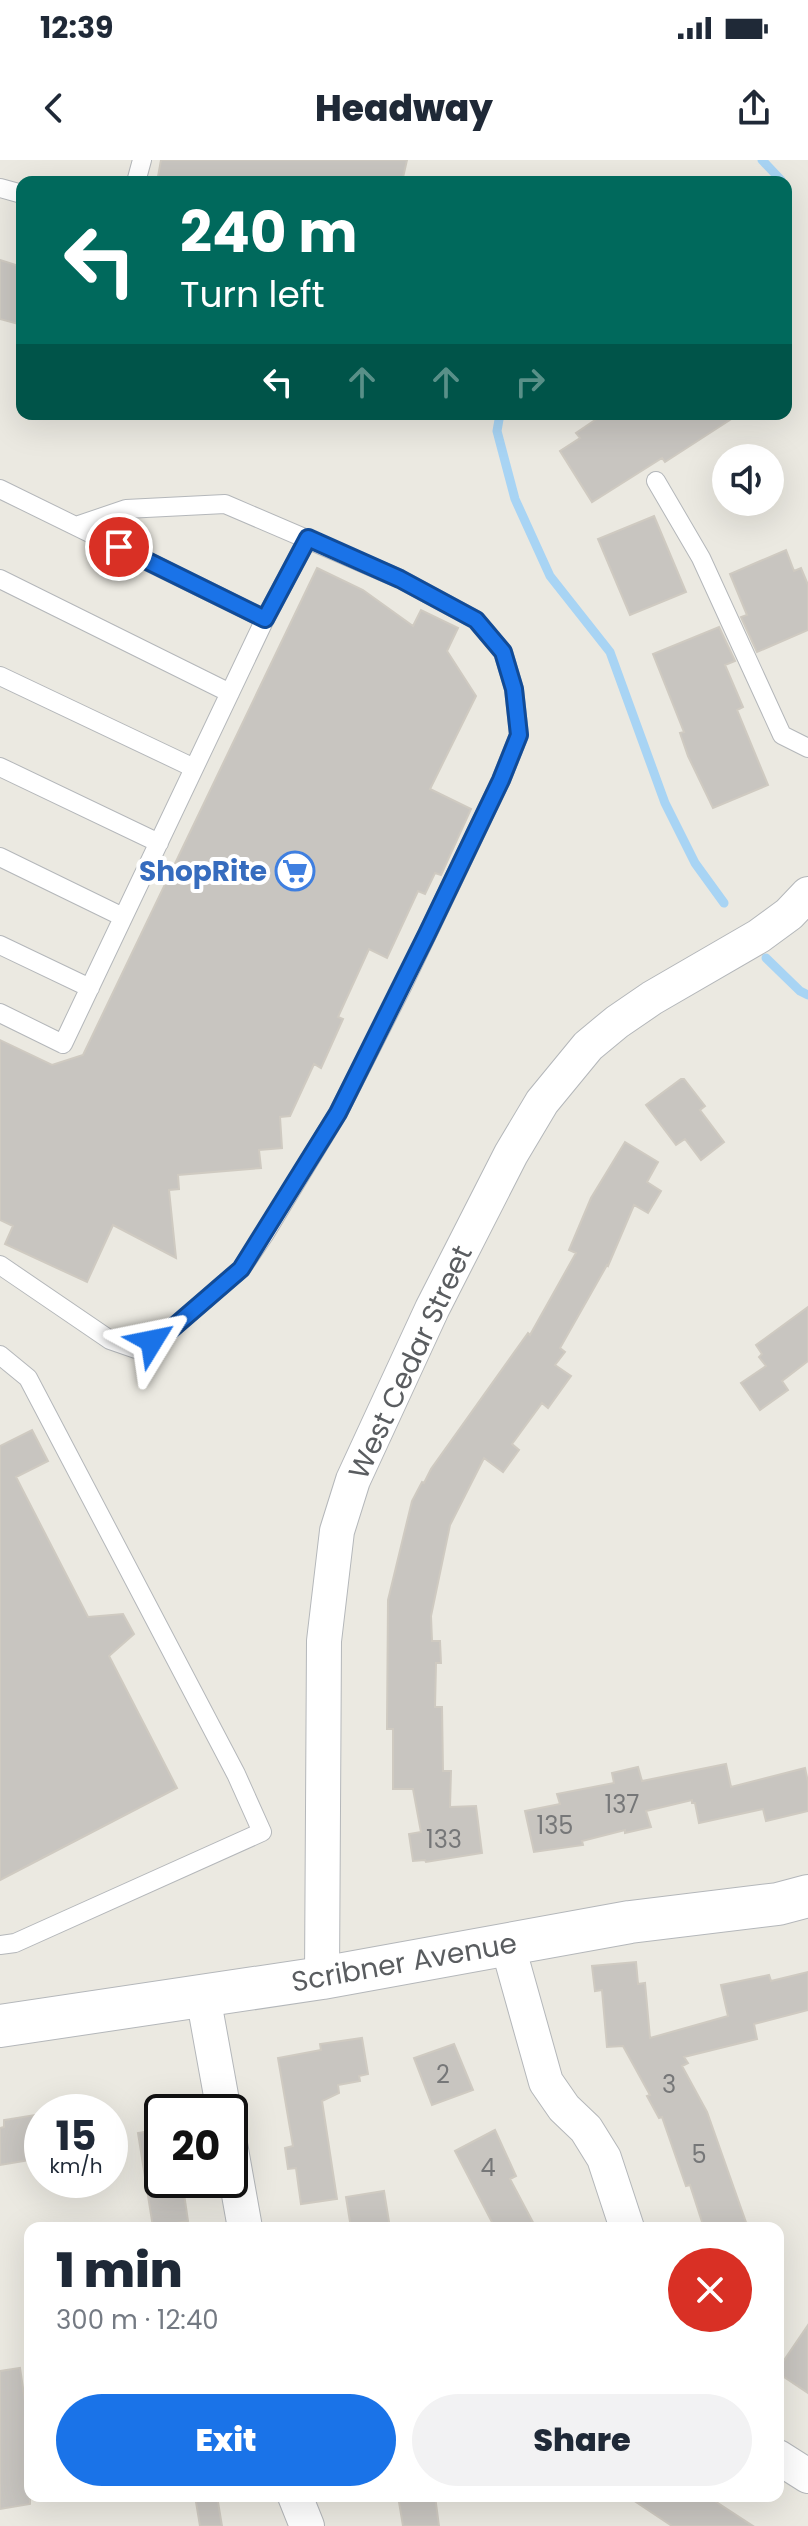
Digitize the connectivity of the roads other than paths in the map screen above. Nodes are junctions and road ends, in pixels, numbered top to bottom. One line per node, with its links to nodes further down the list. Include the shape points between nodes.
1 (656, 481): 9 (lane, via 701,558 782,735)
2 (0, 489): 3 (lane)
3 (76, 526): 4 (lane, via 126,509 225,504); 6 (lane)
4 (316, 542): 6 (lane); 19 (lane, via 476,620 503,652 519,735 501,780 338,1113 241,1269 168,1332 136,1349 110,1340)
5 (0, 579): 8 (lane)
6 (265, 619): 8 (lane)
7 (0, 676): 11 (lane)
8 (230, 693): 11 (lane)
9 (808, 748)
10 (0, 767): 12 (lane)
11 (194, 768): 12 (lane)
12 (159, 843): 15 (lane)
13 (0, 857): 15 (lane)
14 (808, 894): 24 (street, West Cedar Street, via 759,936 617,1022 588,1046 549,1093 511,1154 432,1309 353,1480 337,1531 324,1641)
15 (123, 917): 17 (lane)
16 (0, 945): 17 (lane)
17 (90, 988): 18 (lane, via 63,1044)
18 (0, 1013)
19 (0, 1265)
20 (0, 1355): 23 (lane, via 28,1378 262,1832 15,1943)
21 (808, 1896): 22 (street, Scribner Avenue)
22 (507, 1943): 24 (street, Scribner Avenue); 30 (street, via 546,2082 604,2158)
23 (0, 1945)
24 (322, 1978): 25 (street, Scribner Avenue)
25 (203, 1996): 26 (street, Scribner Avenue); 27 (street)
26 (0, 2026)
27 (221, 2094)
28 (240, 2198): 29 (street)
29 (244, 2222)
30 (625, 2222)
31 (784, 2461): 32 (street)
32 (808, 2476)
33 (297, 2502): 34 (street)
34 (307, 2526)

